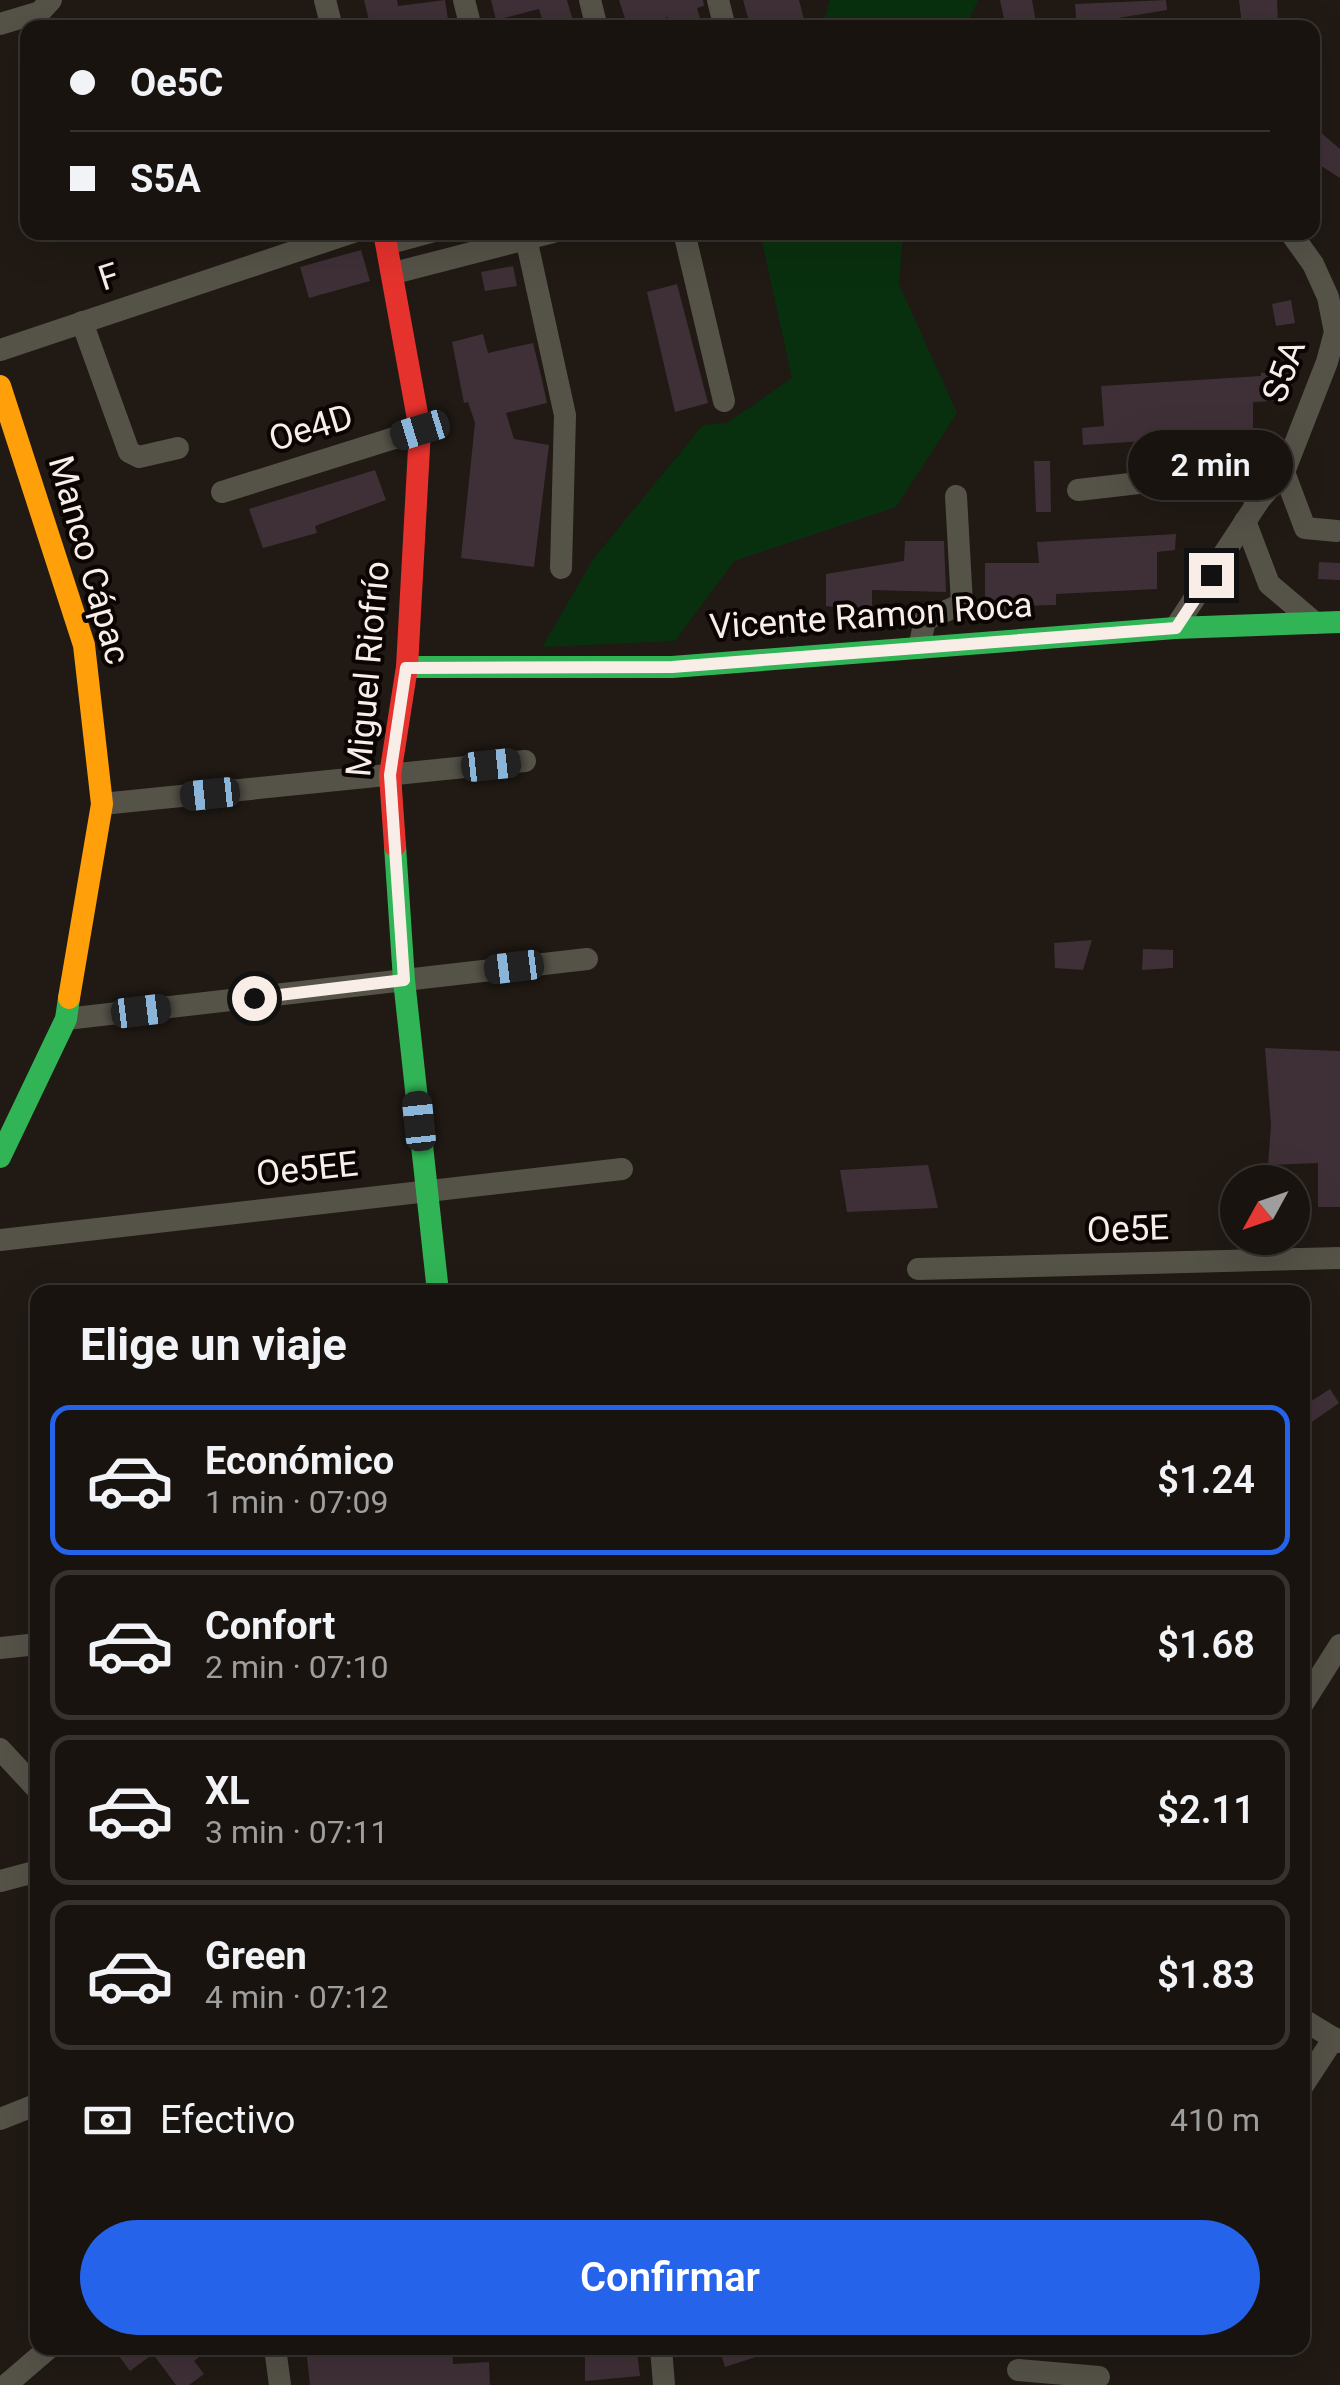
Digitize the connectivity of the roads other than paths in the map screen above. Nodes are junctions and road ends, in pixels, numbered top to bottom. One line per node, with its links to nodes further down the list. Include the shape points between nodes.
1 (52, 0): 2 (street, via 40,12)
2 (0, 24)
3 (329, 240): 10 (street, F)
4 (386, 240): 9 (street, Miguel Riofrío)
5 (518, 240): 9 (street)
6 (526, 240): 23 (street, via 565,416)
7 (686, 240): 13 (street)
8 (1295, 240): 16 (street, S5A, via 1328,297 1335,332)
9 (394, 272): 14 (street, Miguel Riofrío)
10 (82, 322): 11 (street, F); 15 (street, via 129,452 140,457)
11 (0, 350)
12 (0, 386): 31 (street, Manco Cápac, via 84,645)
13 (724, 401)
14 (420, 430): 18 (street, Oe4D); 28 (street, Miguel Riofrío)
15 (178, 448)
16 (1284, 472): 20 (street, S5A); 22 (street, via 1305,528)
17 (1078, 490): 20 (street, via 1208,475)
18 (222, 492)
19 (956, 496): 27 (street, via 962,604 925,620)
20 (1260, 499): 21 (street, S5A)
21 (1246, 522): 25 (street, via 1268,584); 26 (street, S5A)
22 (1338, 530)
23 (561, 568)
24 (1340, 622): 25 (street, Vicente Ramon Roca)
25 (1314, 623): 26 (street, Vicente Ramon Roca)
26 (1176, 628): 27 (street, Vicente Ramon Roca)
27 (919, 648): 28 (street, Vicente Ramon Roca, via 672,667)
28 (406, 668): 30 (street, Miguel Riofrío)
29 (525, 761): 30 (street)
30 (390, 775): 31 (street); 33 (street, Miguel Riofrío)
31 (102, 804): 34 (street, Manco Cápac)
32 (587, 958): 33 (street)
33 (404, 980): 34 (street); 37 (street, Miguel Riofrío)
34 (66, 1020): 35 (street, Manco Cápac)
35 (0, 1157)
36 (622, 1168): 37 (street, Oe5EE)
37 (427, 1191): 38 (street, Oe5EE); 41 (street, Miguel Riofrío)
38 (0, 1240)
39 (1340, 1258): 40 (street, Oe5E)
40 (918, 1269)
41 (437, 1285)
42 (30, 1645): 44 (street)
43 (1340, 1645): 45 (street)
44 (0, 1648)
45 (1310, 1692)
46 (0, 1749): 47 (street)
47 (30, 1781)
48 (30, 1873): 49 (street)
49 (0, 1881)
50 (1310, 2024): 51 (street)
51 (1337, 2040): 52 (street)
52 (1310, 2076)
53 (30, 2107): 54 (street)
54 (0, 2119)
55 (41, 2355): 60 (street)
56 (276, 2355): 61 (street)
57 (662, 2355): 62 (street)
58 (1017, 2368): 59 (street)
59 (1099, 2377)
60 (6, 2385)
61 (280, 2385)
62 (664, 2385)

